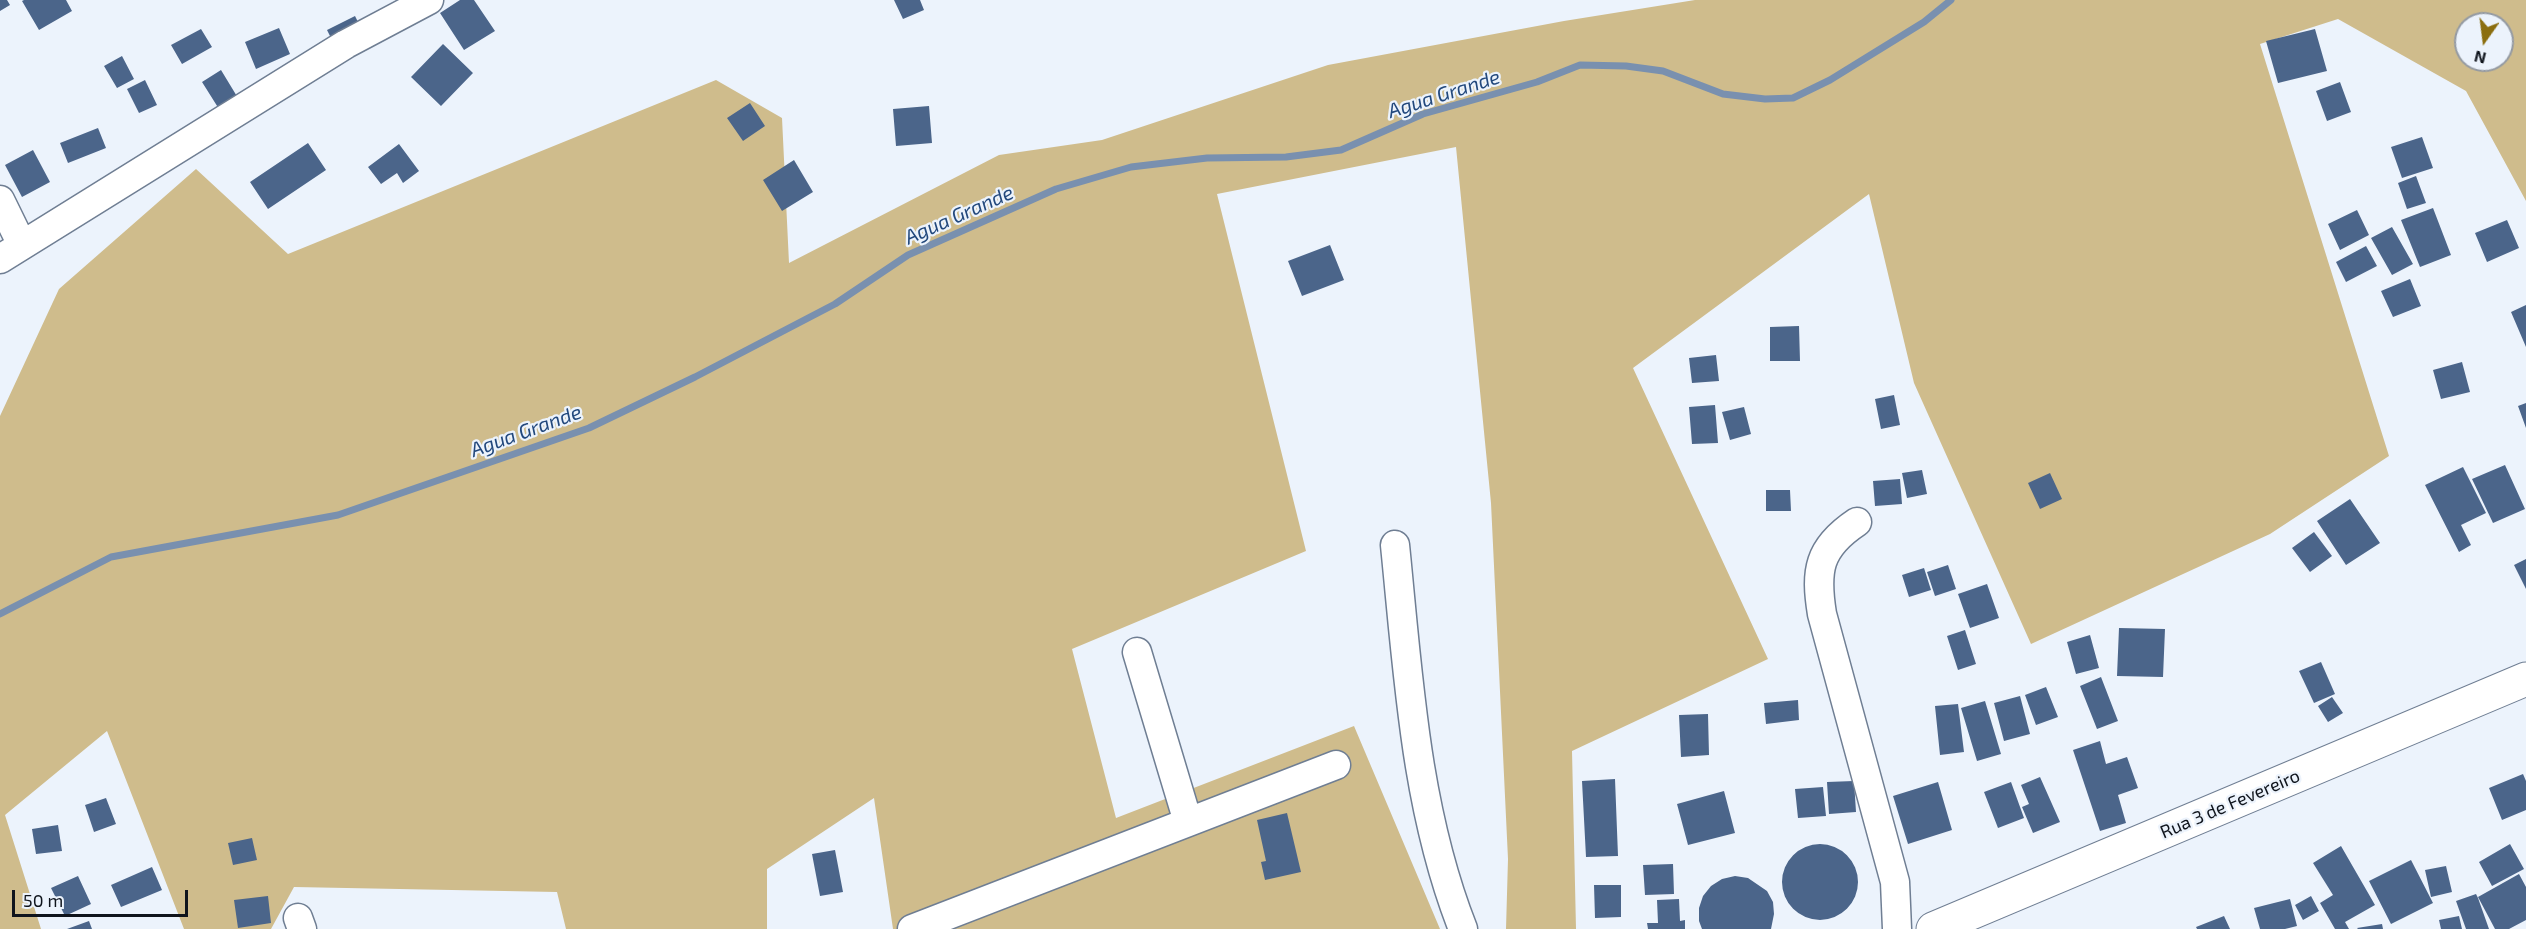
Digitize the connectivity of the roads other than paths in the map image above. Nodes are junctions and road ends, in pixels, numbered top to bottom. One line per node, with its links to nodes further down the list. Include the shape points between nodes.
1 (429, 0): 3 (street, via 346,44)
2 (0, 200): 3 (street)
3 (11, 252)
4 (1857, 522): 12 (street, via 1827,548 1818,589 1895,882)
5 (1395, 545): 11 (street, via 1414,723 1432,824)
6 (1137, 652): 9 (street)
7 (2526, 679): 13 (main road, Rua 3 de Fevereiro)
8 (1336, 765): 9 (street)
9 (1188, 822): 10 (street)
10 (912, 929)
11 (1463, 929)
12 (1897, 929)
13 (1933, 929)

